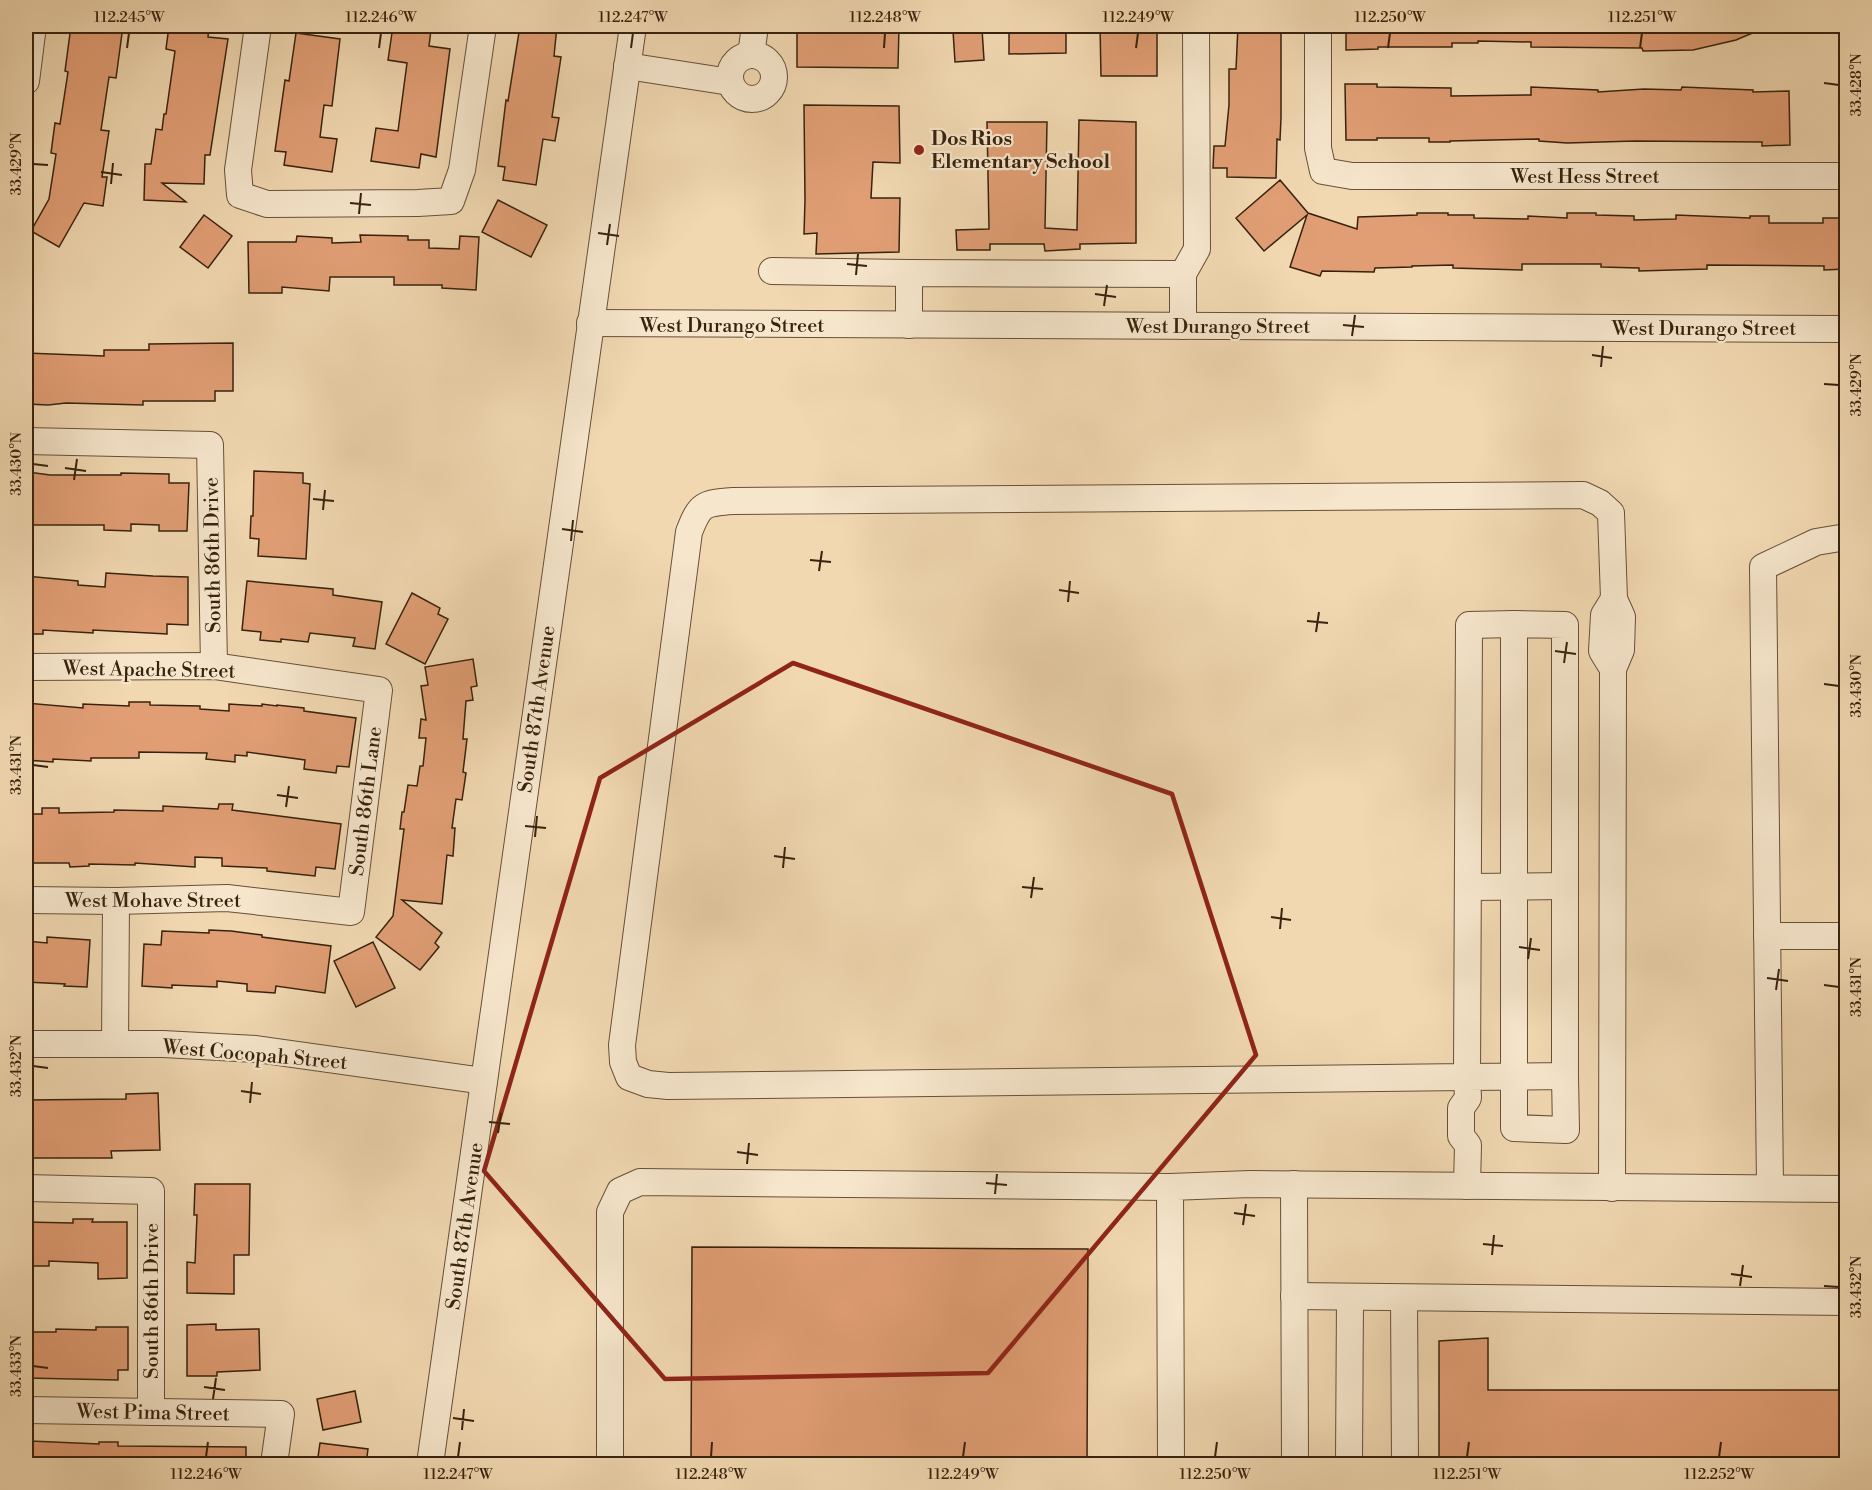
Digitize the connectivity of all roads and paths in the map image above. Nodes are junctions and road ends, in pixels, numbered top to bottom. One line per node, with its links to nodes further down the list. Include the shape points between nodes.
1 (33, 26): 10 (street)
2 (258, 26): 3 (street, via 238,170 240,195 267,204 451,201 462,170)
3 (483, 26)
4 (633, 26): 9 (street, South 87th Avenue)
5 (755, 26): 8 (street)
6 (1196, 26): 15 (street, via 1197,249)
7 (1318, 26): 12 (street, West Hess Street, via 1318,148 1323,171 1352,176)
8 (751, 55): 11 (street, via 736,61 729,74); 11 (street, via 770,65 774,78 769,91 758,99 744,98 732,89)
9 (627, 66): 11 (street); 16 (street, South 87th Avenue)
10 (26, 81)
11 (730, 82)
12 (1846, 176)
13 (772, 271): 14 (street)
14 (909, 273): 15 (street); 17 (street)
15 (1183, 274): 18 (street)
16 (590, 323): 17 (street, West Durango Street); 38 (street, South 87th Avenue)
17 (909, 325): 18 (street, West Durango Street)
18 (1183, 326): 19 (street, West Durango Street)
19 (1846, 328)
20 (26, 441): 23 (street, South 86th Drive, via 210,445)
21 (1846, 537): 32 (street, via 1816,542 1763,567)
22 (1514, 624): 26 (street); 27 (street, via 1565,625); 28 (street, via 1469,625)
23 (214, 666): 24 (street, West Apache Street); 25 (street, West Apache Street)
24 (26, 668)
25 (379, 690): 31 (street, South 86th Lane)
26 (1514, 886): 27 (street); 28 (street); 37 (street)
27 (1565, 886): 36 (street)
28 (1468, 887): 39 (street)
29 (26, 900): 30 (street, West Mohave Street)
30 (117, 901): 31 (street, West Mohave Street, via 227,898); 35 (street)
31 (351, 912)
32 (1767, 936): 33 (street); 45 (street)
33 (1846, 936)
34 (26, 1044): 35 (street, West Cocopah Street)
35 (115, 1044): 38 (street, West Cocopah Street, via 256,1049)
36 (1565, 1076): 37 (street); 37 (street, via 1566,1130 1514,1128)
37 (1514, 1077): 39 (street)
38 (484, 1081): 54 (street, South 87th Avenue)
39 (1467, 1088): 41 (street, via 1477,1108 1476,1135 1468,1145); 44 (street, via 668,1086 629,1077 621,1045 688,532 696,512 711,502 733,501 1583,495 1600,503 1611,513 1614,600 1604,615 1602,651 1613,669)
40 (1294, 1184): 41 (street); 42 (street); 47 (street)
41 (1467, 1186): 44 (street)
42 (1170, 1187): 55 (street, via 640,1182 620,1191 610,1212); 56 (street)
43 (26, 1188): 52 (street, South 86th Drive, via 151,1191)
44 (1612, 1188): 45 (street)
45 (1770, 1188): 46 (street)
46 (1846, 1189)
47 (1294, 1296): 48 (street); 57 (street)
48 (1350, 1297): 49 (street); 58 (street)
49 (1404, 1298): 50 (street); 59 (street)
50 (1846, 1302)
51 (26, 1410): 52 (street, West Pima Street)
52 (151, 1412): 53 (street, West Pima Street, via 281,1414)
53 (274, 1464)
54 (430, 1464)
55 (610, 1464)
56 (1171, 1464)
57 (1295, 1464)
58 (1349, 1464)
59 (1404, 1464)

